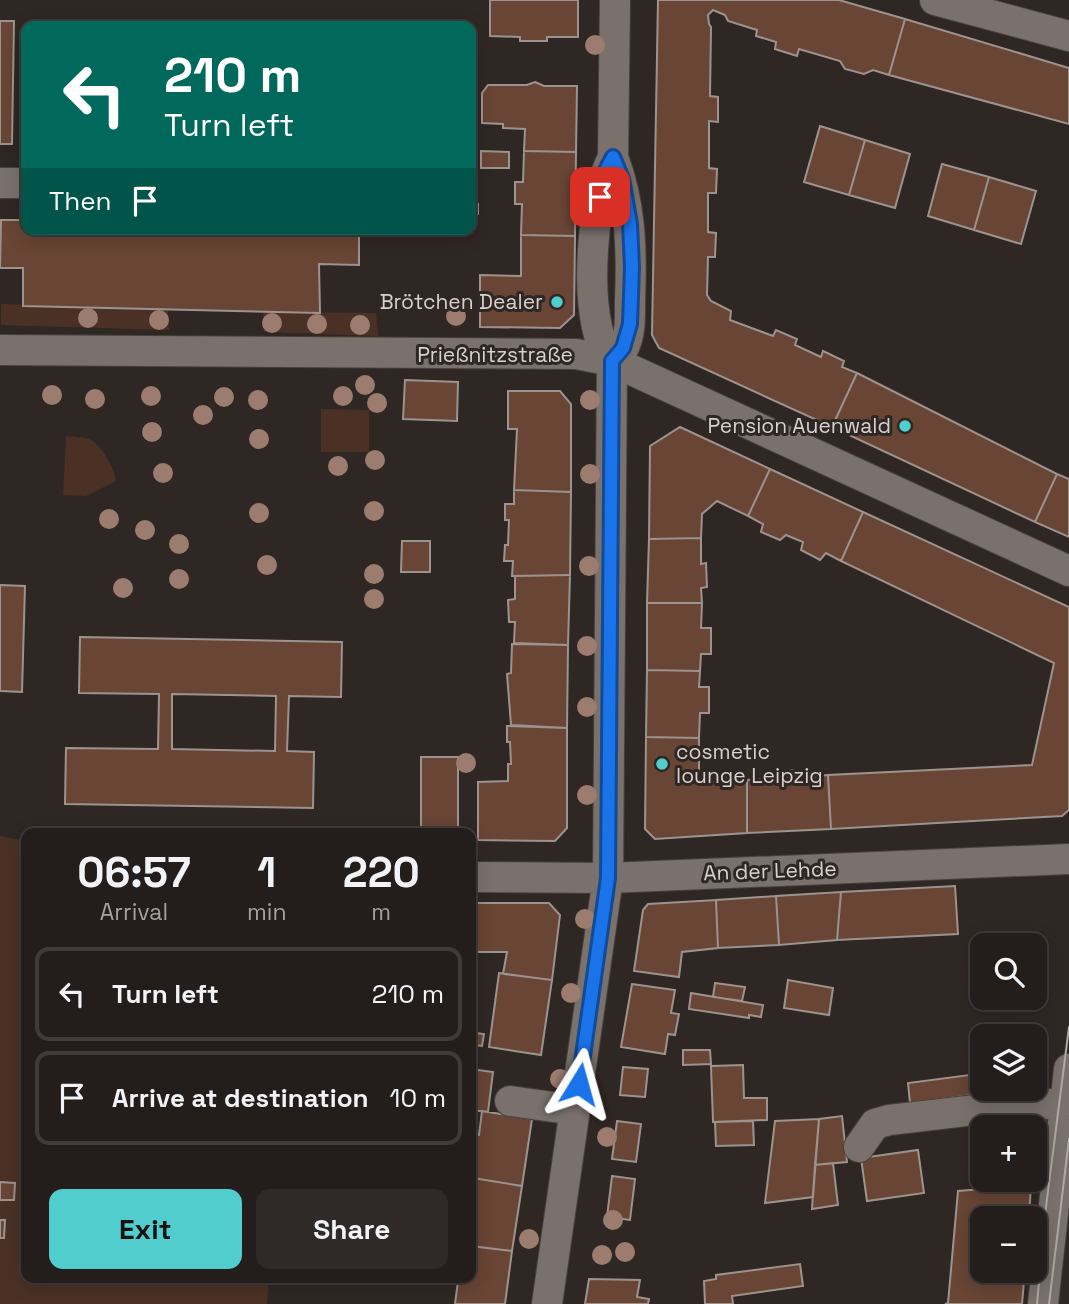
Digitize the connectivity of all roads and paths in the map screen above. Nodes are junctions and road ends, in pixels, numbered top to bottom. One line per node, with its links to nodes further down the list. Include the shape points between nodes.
1 (615, 0): 7 (street, via 613,157 604,174 593,265 597,328)
2 (936, 0): 3 (street)
3 (1069, 36)
4 (0, 183): 5 (street)
5 (21, 183)
6 (0, 350): 7 (street, Prießnitzstraße, via 576,354)
7 (612, 361): 8 (street, Prießnitzstraße); 11 (street)
8 (1069, 571)
9 (1069, 859): 11 (street, An der Lehde)
10 (476, 877): 11 (street, An der Lehde)
11 (608, 878): 15 (street)
12 (1069, 1069): 14 (street)
13 (510, 1101): 15 (street)
14 (1064, 1105): 16 (street, via 1035,1103 888,1120 875,1124); 17 (street)
15 (575, 1110): 18 (street)
16 (859, 1147)
17 (1061, 1201): 19 (street)
18 (547, 1304)
19 (1043, 1304)

